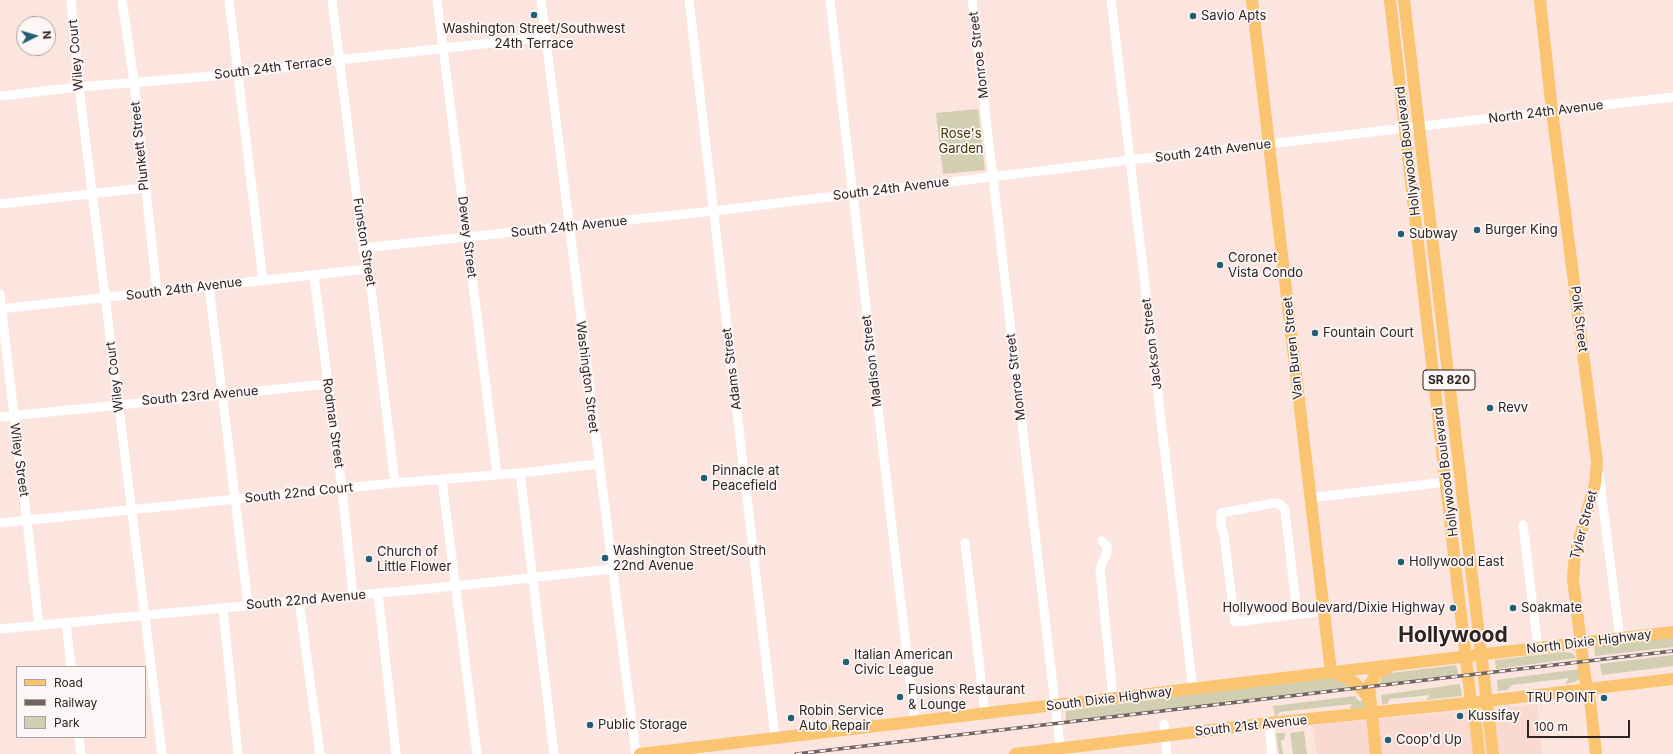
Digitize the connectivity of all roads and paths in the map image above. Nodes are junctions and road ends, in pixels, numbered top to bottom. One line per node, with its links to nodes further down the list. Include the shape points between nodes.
1 (71, 0): 20 (street, Wiley Court)
2 (122, 0): 19 (street, Plunkett Street)
3 (229, 0): 18 (street)
4 (332, 0): 17 (street, Funston Street)
5 (437, 0): 16 (street, Dewey Street)
6 (541, 0): 15 (street, Washington Street)
7 (688, 0): 33 (street, Adams Street)
8 (830, 0): 31 (street, Madison Street)
9 (972, 0): 28 (street, Monroe Street)
10 (1111, 0): 27 (street, Jackson Street)
11 (1252, 0): 26 (main road, Van Buren Street)
12 (1390, 0): 25 (main road, Hollywood Boulevard / SR 820)
13 (1404, 0): 24 (main road, Hollywood Boulevard / SR 820)
14 (1540, 0): 23 (main road, Polk Street)
15 (545, 37): 16 (street, South 24th Terrace); 35 (street, Washington Street)
16 (444, 49): 17 (street, South 24th Terrace); 36 (street, Dewey Street)
17 (339, 60): 18 (street, South 24th Terrace); 38 (street, Funston Street)
18 (239, 74): 19 (street, South 24th Terrace); 41 (street)
19 (134, 82): 20 (street, South 24th Terrace); 29 (street, Plunkett Street)
20 (79, 87): 21 (street, South 24th Terrace); 30 (street, Wiley Court)
21 (0, 96)
22 (1673, 97): 23 (street, North 24th Avenue)
23 (1552, 111): 24 (street, North 24th Avenue); 52 (main road, Polk Street)
24 (1419, 127): 25 (street, South 24th Avenue); 37 (main road, Hollywood Boulevard / SR 820)
25 (1406, 128): 26 (street, South 24th Avenue); 34 (main road, Hollywood Boulevard / SR 820)
26 (1270, 144): 27 (street, South 24th Avenue); 60 (main road, Van Buren Street)
27 (1130, 160): 28 (street, South 24th Avenue); 93 (street, Jackson Street)
28 (993, 177): 31 (street, South 24th Avenue); 98 (street, Monroe Street)
29 (144, 188): 30 (street); 43 (street, Plunkett Street)
30 (92, 194): 32 (street); 45 (street, Wiley Court)
31 (853, 194): 33 (street, South 24th Avenue); 101 (street, Madison Street)
32 (0, 204)
33 (713, 211): 35 (street, South 24th Avenue); 105 (street, Adams Street)
34 (1416, 217): 37 (main road, via 1421,223 1425,244); 57 (main road, Hollywood Boulevard / SR 820)
35 (568, 227): 36 (street, South 24th Avenue); 53 (street, Washington Street)
36 (467, 237): 38 (street, South 24th Avenue); 55 (street, Dewey Street)
37 (1433, 247): 70 (main road, Hollywood Boulevard / SR 820)
38 (363, 248): 39 (street, Funston Street)
39 (367, 269): 40 (street, South 24th Avenue); 58 (street, Funston Street)
40 (314, 276): 41 (street, South 24th Avenue); 47 (street, Rodman Street)
41 (263, 280): 42 (street, South 24th Avenue)
42 (210, 286): 43 (street, South 24th Avenue); 48 (street)
43 (157, 292): 45 (street, South 24th Avenue)
44 (0, 294): 46 (street, Wiley Street)
45 (106, 298): 46 (street, South 24th Avenue); 49 (street, Wiley Court)
46 (1, 309): 50 (street, Wiley Street)
47 (328, 384): 48 (street, South 23rd Avenue); 59 (street, Rodman Street)
48 (223, 394): 49 (street, South 23rd Avenue); 61 (street)
49 (118, 404): 50 (street, South 23rd Avenue); 62 (street, Wiley Court)
50 (13, 415): 51 (street, South 23rd Avenue); 63 (street, Wiley Street)
51 (0, 416)
52 (1597, 462): 85 (street, Polk Street); 86 (main road, Tyler Street, via 1595,484 1573,568)
53 (598, 464): 54 (street, South 22nd Court); 68 (street, Washington Street)
54 (520, 473): 55 (street, South 22nd Court); 69 (street)
55 (497, 474): 56 (street, South 22nd Court)
56 (442, 480): 58 (street, South 22nd Court); 72 (street)
57 (1446, 482): 60 (street); 71 (main road, Hollywood Boulevard / SR 820)
58 (395, 483): 59 (street, South 22nd Court)
59 (342, 489): 61 (street, South 22nd Court); 74 (street, Rodman Street)
60 (1310, 498): 78 (main road, Van Buren Street)
61 (236, 499): 62 (street, South 22nd Court); 76 (street)
62 (131, 509): 63 (street, South 22nd Court); 80 (street, Wiley Court)
63 (28, 520): 64 (street, South 22nd Court); 82 (street, Wiley Street)
64 (0, 523)
65 (1523, 525): 87 (street)
66 (1102, 541): 95 (street, via 1107,546 1100,569)
67 (965, 543): 100 (street)
68 (612, 569): 69 (street, South 22nd Avenue); 114 (street, Washington Street)
69 (533, 578): 72 (street, South 22nd Avenue); 113 (street)
70 (1472, 579): 71 (main road); 88 (main road, Hollywood Boulevard / SR 820)
71 (1459, 584): 88 (main road, Hollywood Boulevard / SR 820)
72 (455, 586): 73 (street, South 22nd Avenue); 112 (street)
73 (378, 593): 74 (street, South 22nd Avenue); 111 (street)
74 (353, 595): 75 (street, South 22nd Avenue)
75 (299, 600): 76 (street, South 22nd Avenue); 110 (street)
76 (248, 605): 77 (street, South 22nd Avenue)
77 (223, 609): 80 (street, South 22nd Avenue); 109 (street)
78 (1324, 611): 79 (street); 91 (main road, Van Buren Street)
79 (1297, 614): 79 (street, via 1285,510 1280,504 1274,503 1221,513 1235,622)
80 (144, 616): 81 (street, South 22nd Avenue); 108 (street, Wiley Court)
81 (66, 623): 82 (street, South 22nd Avenue); 90 (street)
82 (40, 625): 83 (street, South 22nd Avenue)
83 (0, 629)
84 (1673, 632): 85 (main road, North Dixie Highway)
85 (1620, 639): 86 (main road, North Dixie Highway)
86 (1581, 643): 87 (main road, North Dixie Highway); 94 (main road, Tyler Street)
87 (1538, 648): 88 (main road, North Dixie Highway)
88 (1473, 655): 89 (main road, South Dixie Highway); 96 (main road, Hollywood Boulevard / SR 820); 97 (main road, Hollywood Boulevard / SR 820)
89 (1395, 665): 91 (main road, South Dixie Highway); 99 (main road, via 1377,673 1372,680 1369,686)
90 (71, 666)
91 (1331, 672): 93 (main road, South Dixie Highway); 99 (main road, via 1344,676 1365,691)
92 (1673, 679): 94 (main road, South 21st Avenue)
93 (1193, 689): 95 (main road, South Dixie Highway)
94 (1588, 689): 96 (main road, South 21st Avenue); 122 (main road, Tyler Street)
95 (1113, 698): 98 (main road, South Dixie Highway)
96 (1487, 701): 97 (main road, South 21st Avenue); 121 (main road, Hollywood Boulevard / SR 820)
97 (1471, 702): 99 (main road, South 21st Avenue); 120 (main road, Hollywood Boulevard / SR 820)
98 (1055, 705): 100 (main road, South Dixie Highway); 106 (street, Monroe Street)
99 (1370, 707): 102 (main road, South 21st Avenue); 119 (main road)
100 (985, 713): 101 (main road, South Dixie Highway)
101 (915, 722): 105 (main road, South Dixie Highway)
102 (1269, 723): 103 (main road, South 21st Avenue); 118 (street)
103 (1164, 730): 106 (main road, South 21st Avenue); 117 (street)
104 (79, 738): 107 (street)
105 (775, 738): 115 (main road, South Dixie Highway)
106 (1060, 751): 116 (main road, South 21st Avenue)
107 (81, 754)
108 (162, 754)
109 (238, 754)
110 (320, 754)
111 (396, 754)
112 (477, 754)
113 (554, 754)
114 (636, 754)
115 (640, 754)
116 (1015, 754)
117 (1167, 754)
118 (1272, 754)
119 (1376, 754)
120 (1479, 754)
121 (1493, 754)
122 (1596, 754)

